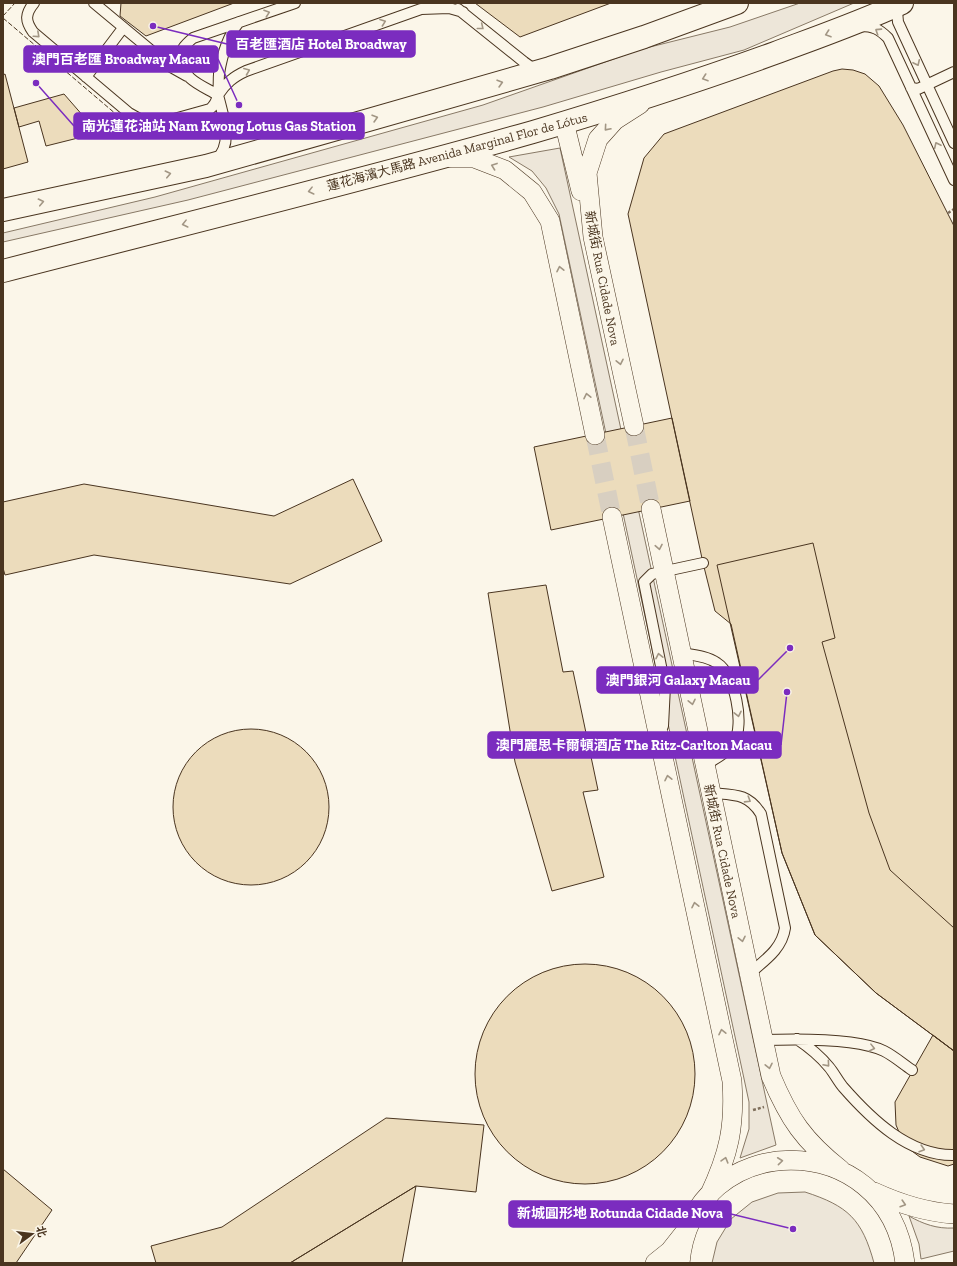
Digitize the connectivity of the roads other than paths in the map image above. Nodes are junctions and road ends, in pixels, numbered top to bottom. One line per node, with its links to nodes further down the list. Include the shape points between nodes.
1 (34, 3): 14 (lane, one-way to 14, via 26,17 28,26)
2 (94, 3): 11 (lane)
3 (295, 3): 9 (lane, one-way to 3)
4 (450, 3): 8 (lane)
5 (737, 3): 7 (main road)
6 (903, 3): 10 (main road, 蓮花海濱大馬路 Avenida Marginal Flor de Lótus); 16 (lane, one-way to 16, via 897,11 898,22)
7 (709, 9): 12 (main road, via 644,38)
8 (463, 12): 12 (lane, one-way to 12, via 531,67); 19 (lane, one-way to 8, via 233,77 246,71 421,9 449,8)
9 (239, 22): 15 (lane, via 193,38 185,44 181,54 182,69); 19 (lane, via 226,43 219,74)
10 (853, 25): 17 (lane, one-way to 10, via 888,38 880,29); 18 (main road, 蓮花海濱大馬路 Avenida Marginal Flor de Lótus, one-way to 18)
11 (124, 28): 14 (lane); 15 (lane, via 171,67)
12 (550, 68): 23 (main road, one-way to 12)
13 (954, 72): 16 (lane)
14 (86, 77): 19 (lane, via 129,113 145,122 156,124 210,109)
15 (188, 77): 19 (lane)
16 (927, 85): 17 (lane, via 918,89); 21 (lane)
17 (911, 88): 24 (lane, one-way to 17)
18 (663, 92): 20 (main road, 蓮花海濱大馬路 Avenida Marginal Flor de Lótus); 26 (street, 新城街 Rua Cidade Nova, one-way to 26, via 614,120 598,139 587,173)
19 (218, 95): 23 (lane, via 226,127 225,148 217,160)
20 (564, 122): 22 (main road, 蓮花海濱大馬路 Avenida Marginal Flor de Lótus); 26 (street)
21 (954, 143)
22 (441, 158): 27 (main road, 蓮花海濱大馬路 Avenida Marginal Flor de Lótus, one-way to 27); 29 (street, one-way to 22, via 550,221 532,192 506,170 474,158)
23 (206, 166): 25 (main road, one-way to 23)
24 (954, 180)
25 (3, 210)
26 (593, 237): 28 (street, 新城街 Rua Cidade Nova, one-way to 28)
27 (3, 271)
28 (634, 426)
29 (595, 435)
30 (651, 509): 33 (street, 新城街 Rua Cidade Nova, one-way to 33)
31 (612, 517): 35 (street)
32 (703, 563): 33 (lane)
33 (664, 571): 34 (street, 新城街 Rua Cidade Nova); 35 (lane, one-way to 33, via 665,686 644,586 649,576)
34 (681, 653): 36 (street, 新城街 Rua Cidade Nova, one-way to 36); 36 (lane, one-way to 36, via 716,662 725,668 734,693 740,724 738,735 734,744)
35 (662, 750): 45 (street, one-way to 35, via 730,1141 734,1114 732,1081)
36 (705, 765): 37 (street, 新城街 Rua Cidade Nova)
37 (711, 793): 38 (street, 新城街 Rua Cidade Nova, one-way to 38); 38 (lane, one-way to 38, via 747,798 755,805 763,822 785,928 784,938 779,947)
38 (749, 974): 40 (street, 新城街 Rua Cidade Nova)
39 (797, 1039): 40 (lane); 41 (lane, one-way to 41, via 852,1043 882,1050); 42 (lane, one-way to 42, via 816,1052 860,1105 889,1132 912,1146 944,1156)
40 (764, 1040): 43 (street, 新城街 Rua Cidade Nova, one-way to 43, via 771,1076 782,1104 798,1129 818,1152)
41 (912, 1070)
42 (954, 1155)
43 (841, 1170): 44 (street, 新城街 Rua Cidade Nova); 45 (street, one-way to 43, via 742,1171 781,1160 808,1161)
44 (868, 1189): 46 (street, one-way to 46, via 894,1202); 50 (street, via 890,1216 903,1249)
45 (709, 1196): 47 (street)
46 (954, 1214)
47 (689, 1227): 48 (street, via 670,1251); 49 (street, via 681,1250)
48 (655, 1263)
49 (680, 1263)
50 (905, 1263)

